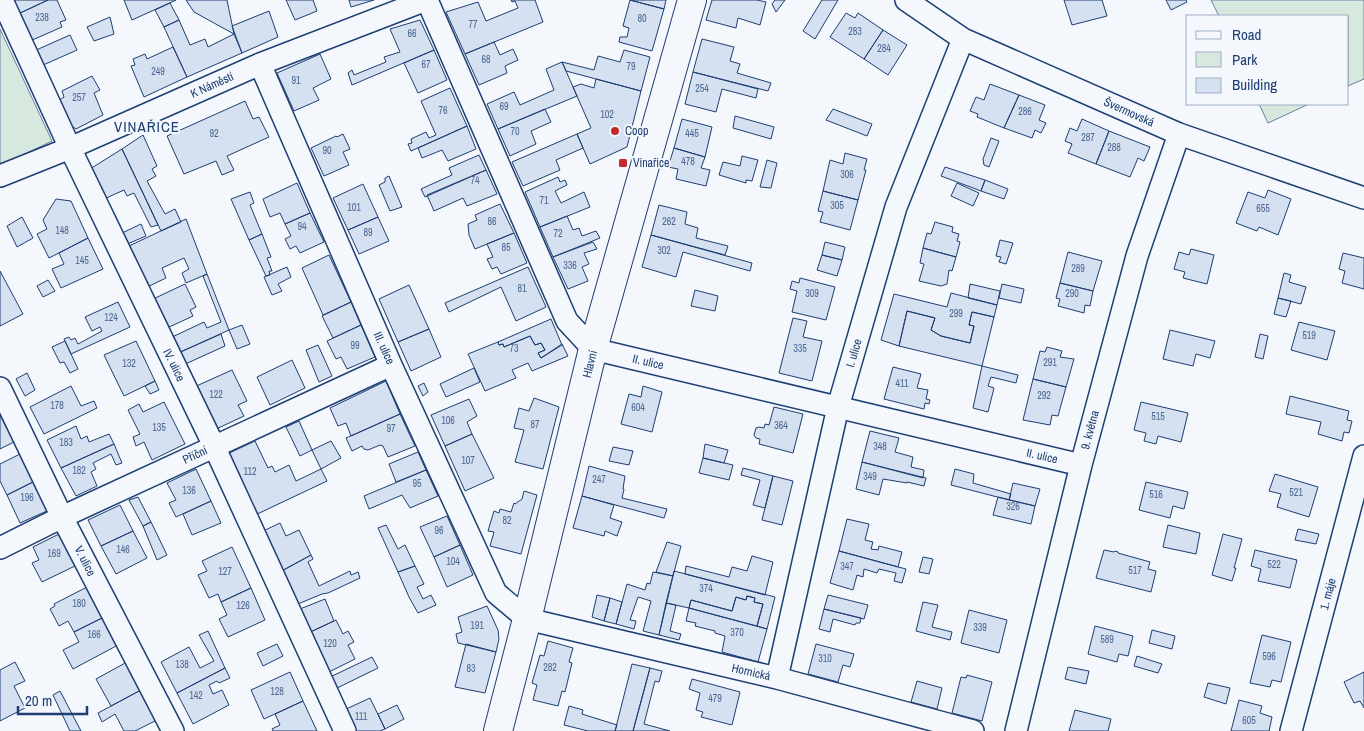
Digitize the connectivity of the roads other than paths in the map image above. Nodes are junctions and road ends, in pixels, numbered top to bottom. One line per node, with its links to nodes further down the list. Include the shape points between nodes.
1 (2, 0): 9 (street, IV. ulice)
2 (426, 0): 7 (street, K Náměstí); 12 (street, via 567,321)
3 (692, 0): 12 (street, Hlavní)
4 (906, 0): 5 (street, Švermovská)
5 (928, 7): 6 (street, Švermovská)
6 (963, 39): 8 (street, Švermovská); 15 (street, I. ulice, via 896,207)
7 (260, 64): 9 (street, K Náměstí); 13 (street, III. ulice)
8 (1179, 134): 11 (street, Švermovská); 18 (street, 9. května, via 1137,256)
9 (70, 148): 10 (street, K Náměstí); 16 (street, IV. ulice)
10 (0, 176)
11 (1364, 198)
12 (593, 349): 15 (street, II. ulice); 21 (street, Hlavní)
13 (391, 365): 16 (street, Příční); 21 (street, III. ulice, via 496,593)
14 (0, 388): 19 (street, V. ulice)
15 (838, 407): 18 (street, II. ulice); 22 (street, I. ulice)
16 (214, 446): 19 (street, Příční); 24 (street, IV. ulice)
17 (1364, 456): 28 (street, 1. máje)
18 (1081, 465): 27 (street, 9. května)
19 (62, 517): 20 (street, Příční); 23 (street, V. ulice)
20 (0, 548)
21 (527, 619): 22 (street, Hornická); 25 (street, Hlavní)
22 (778, 678): 26 (street, Hornická)
23 (173, 731)
24 (345, 731)
25 (498, 731)
26 (973, 731)
27 (1016, 731)
28 (1291, 731)

